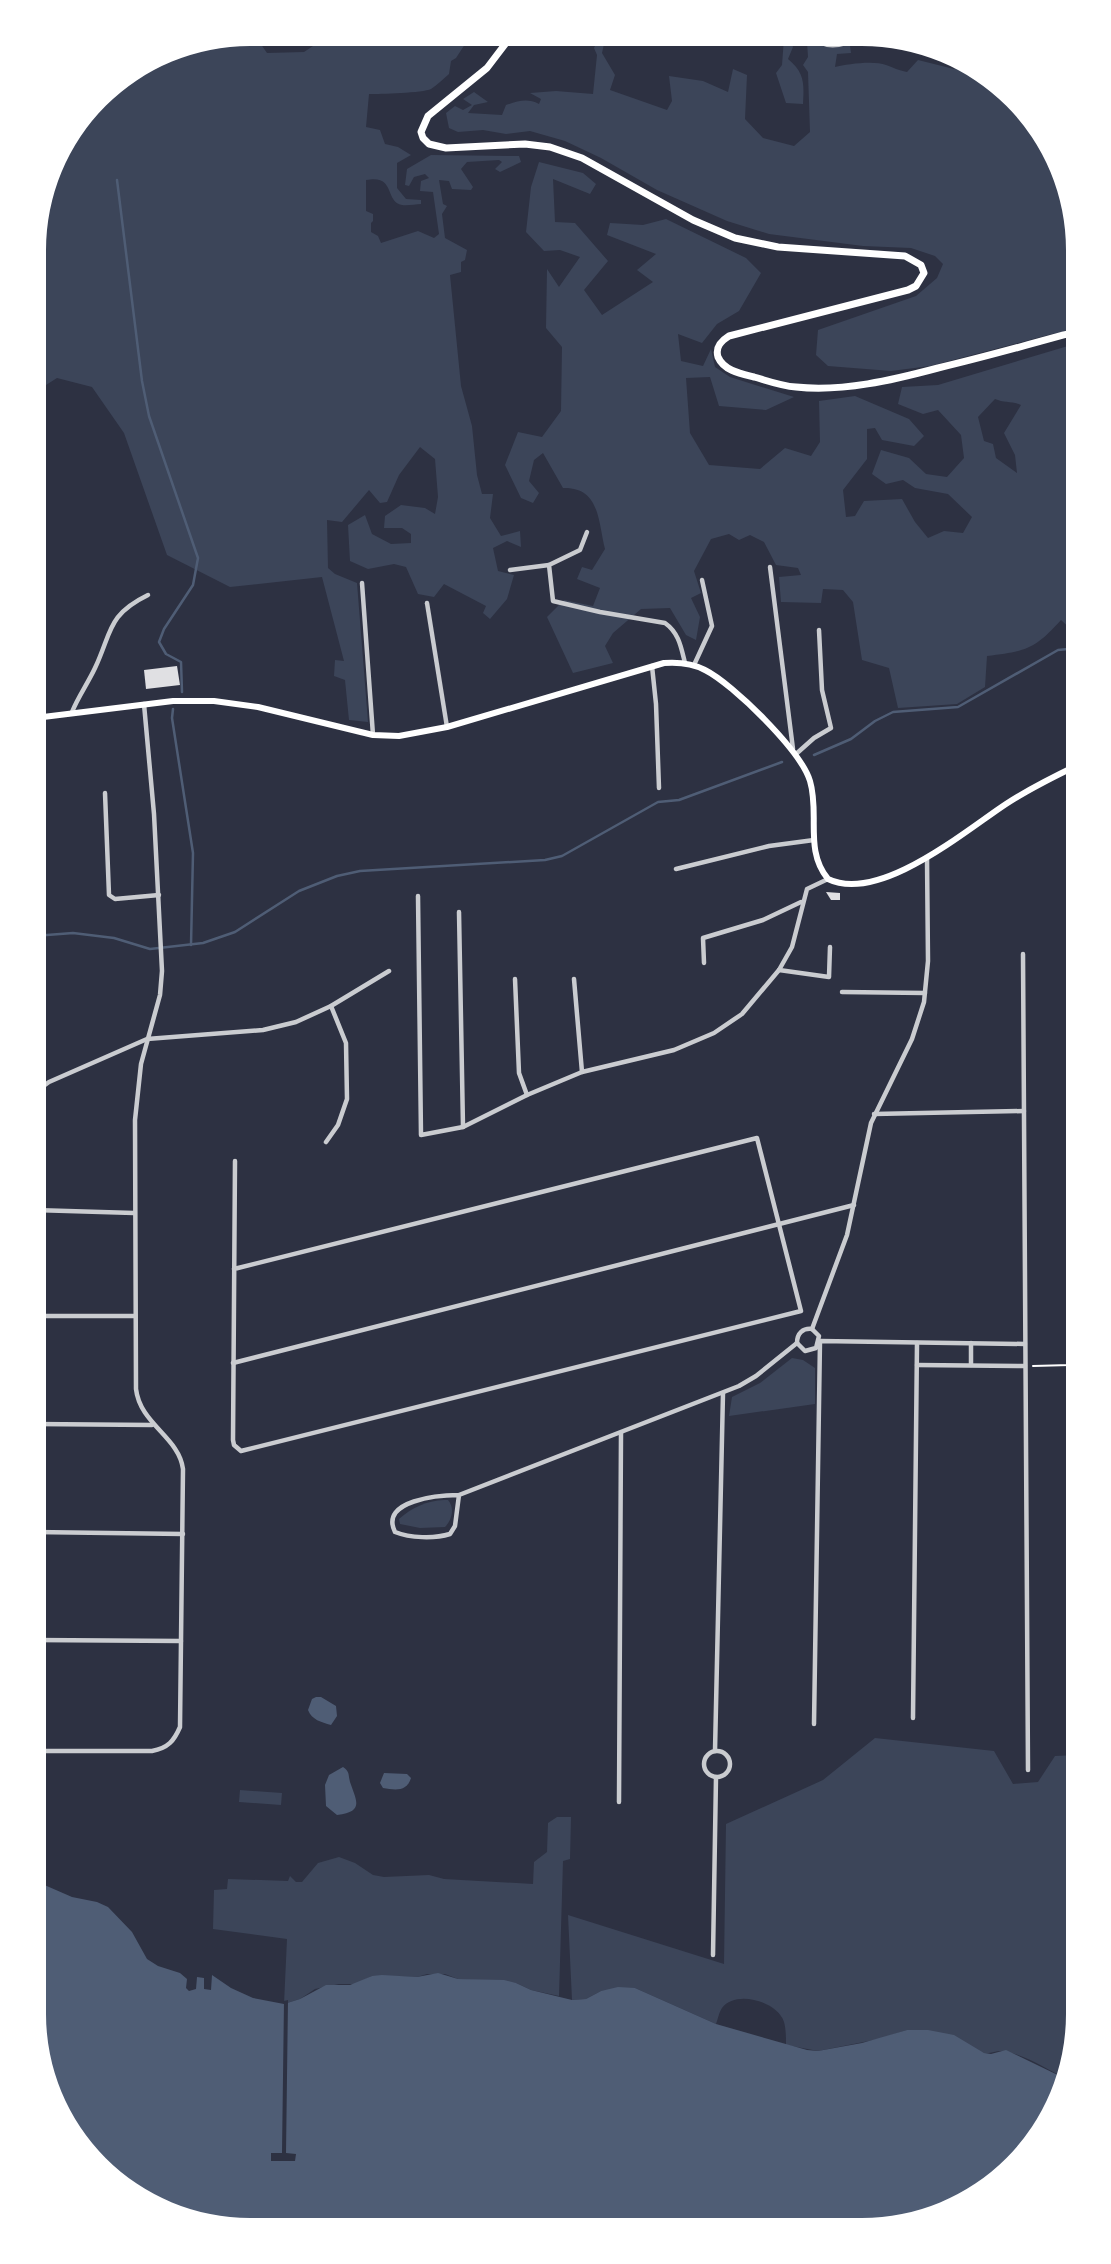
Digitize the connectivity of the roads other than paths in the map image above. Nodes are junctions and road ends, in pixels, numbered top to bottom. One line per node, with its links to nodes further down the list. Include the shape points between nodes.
1 (504, 46): 2 (main road, via 487,68 428,116 421,132 429,144 446,148 550,147 582,158 693,220 735,238 778,247 905,256 921,265 921,279 908,290 729,336 717,349 724,366 798,388 869,384)
2 (1066, 334)
3 (587, 532): 4 (street, via 580,550)
4 (549, 565): 6 (street); 12 (street, via 553,601 665,623 679,638)
5 (770, 567): 20 (street)
6 (510, 570)
7 (702, 580): 13 (street, via 712,626)
8 (362, 583): 19 (street)
9 (148, 595): 16 (street, via 131,603 113,624)
10 (427, 603): 18 (street)
11 (819, 631): 20 (street, via 822,690 831,728)
12 (685, 663): 13 (main road); 14 (main road)
13 (694, 665): 20 (main road, via 718,678)
14 (652, 666): 18 (main road); 22 (street)
15 (144, 704): 16 (main road); 19 (main road, via 235,703); 28 (street)
16 (72, 712): 17 (main road)
17 (46, 716)
18 (447, 727): 19 (main road, via 399,736)
19 (373, 735)
20 (794, 751): 24 (main road, via 807,771 813,793)
21 (1066, 771): 25 (main road, via 1024,793)
22 (659, 788)
23 (105, 793): 28 (street, via 109,895 115,899)
24 (814, 840): 26 (street); 27 (main road, via 817,862)
25 (927, 858): 27 (main road, via 859,883); 40 (street)
26 (676, 869)
27 (828, 879): 30 (street, via 807,889)
28 (159, 895): 42 (street, via 162,971)
29 (418, 896): 48 (street, via 421,1135)
30 (802, 902): 34 (street, via 763,920 703,938); 35 (street, via 792,947)
31 (459, 912): 48 (street)
32 (830, 947): 35 (street, via 829,977)
33 (1023, 954): 46 (street)
34 (704, 962)
35 (779, 970): 43 (street, via 742,1014 714,1034 650,1057)
36 (389, 971): 41 (street)
37 (515, 979): 45 (street, via 519,1073)
38 (574, 979): 43 (street)
39 (842, 992): 40 (street)
40 (925, 993): 47 (street, via 916,1031)
41 (331, 1006): 42 (street, via 272,1029); 49 (street, via 346,1042 347,1099)
42 (147, 1039): 44 (street); 53 (street, via 135,1121)
43 (582, 1072): 45 (street)
44 (46, 1084)
45 (527, 1095): 48 (street)
46 (1024, 1111): 47 (street); 63 (street)
47 (874, 1114): 51 (street)
48 (463, 1127)
49 (326, 1142)
50 (235, 1161): 55 (street)
51 (855, 1205): 54 (street); 58 (street)
52 (46, 1210): 53 (street)
53 (134, 1213): 57 (street)
54 (779, 1224): 55 (street, via 757,1138); 64 (street); 64 (street, via 802,1311 246,1452 236,1449 233,1440)
55 (234, 1269): 64 (street)
56 (46, 1316): 57 (street)
57 (134, 1316): 70 (street, via 137,1397)
58 (813, 1329): 59 (street); 60 (street, via 799,1333)
59 (820, 1341): 60 (street, via 809,1352); 61 (street); 78 (street)
60 (797, 1343): 68 (street, via 756,1376)
61 (917, 1343): 62 (street); 65 (street)
62 (971, 1343): 63 (street); 66 (street)
63 (1025, 1344): 67 (street)
64 (233, 1363)
65 (917, 1365): 66 (street); 77 (street)
66 (971, 1365): 67 (street)
67 (1025, 1366): 81 (street)
68 (723, 1393): 71 (street); 80 (street)
69 (46, 1424): 70 (street)
70 (153, 1425): 74 (street, via 182,1462)
71 (621, 1433): 72 (street); 83 (street)
72 (459, 1495): 72 (street, via 404,1506 394,1516 392,1527 408,1536 450,1534)
73 (46, 1532): 74 (street)
74 (183, 1534): 76 (street)
75 (46, 1640): 76 (street)
76 (181, 1641): 79 (street, via 180,1727 169,1745 152,1751)
77 (914, 1718)
78 (814, 1724)
79 (46, 1751)
80 (715, 1751): 82 (street, via 708,1754 704,1766); 82 (street, via 723,1752 730,1762 727,1773)
81 (1028, 1770)
82 (716, 1777): 84 (street)
83 (619, 1802)
84 (713, 1955)

